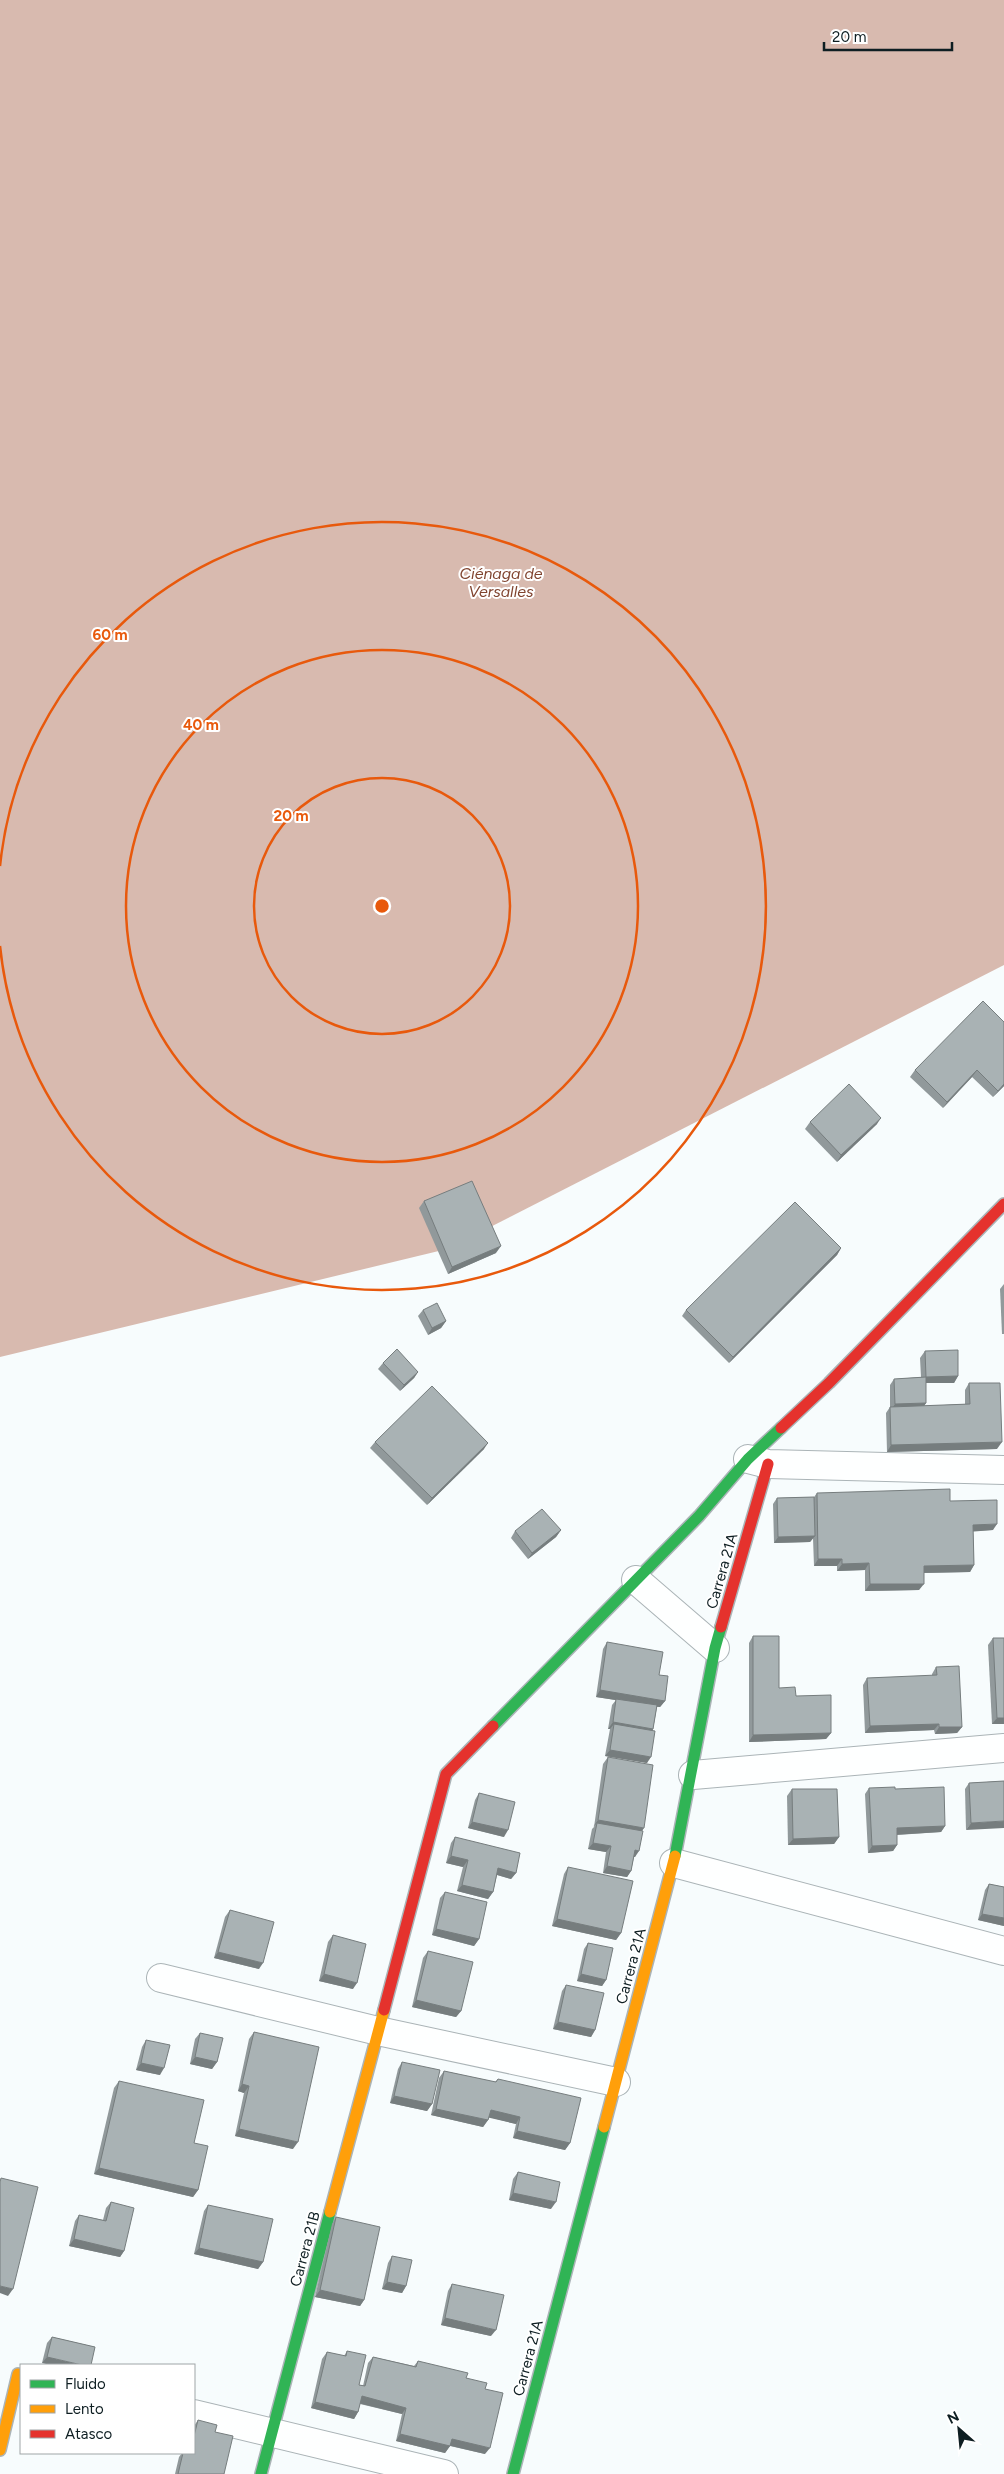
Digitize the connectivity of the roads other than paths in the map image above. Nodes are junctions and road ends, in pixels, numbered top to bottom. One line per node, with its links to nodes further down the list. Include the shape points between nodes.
1 (1004, 1204): 2 (street, Carrera 21B, via 829,1383)
2 (758, 1461): 3 (street); 4 (street, Carrera 21B); 5 (street, Carrera 21A)
3 (1004, 1470)
4 (636, 1580): 5 (street); 11 (street, Carrera 21B, via 446,1774)
5 (715, 1648): 7 (street, Carrera 21A)
6 (1004, 1748): 7 (street)
7 (692, 1776): 8 (street, Carrera 21A)
8 (674, 1863): 9 (street); 12 (street, Carrera 21A)
9 (1004, 1951)
10 (161, 1978): 11 (street)
11 (378, 2031): 12 (street); 15 (street, Carrera 21B)
12 (616, 2082): 19 (street, Carrera 21A)
13 (20, 2374): 16 (street)
14 (195, 2414): 15 (street)
15 (272, 2432): 17 (street, Carrera 21B); 18 (street)
16 (0, 2450)
17 (261, 2474)
18 (444, 2474)
19 (513, 2474)

